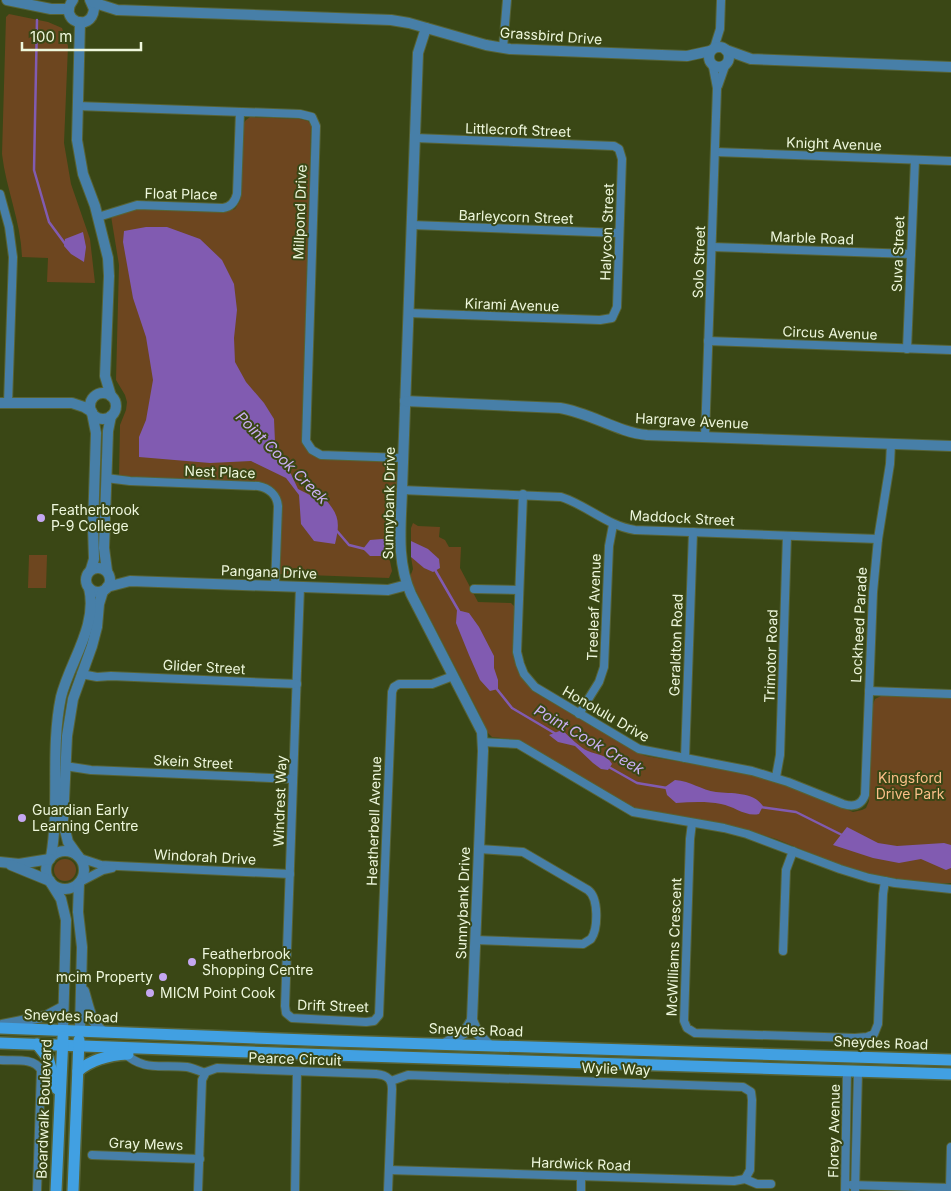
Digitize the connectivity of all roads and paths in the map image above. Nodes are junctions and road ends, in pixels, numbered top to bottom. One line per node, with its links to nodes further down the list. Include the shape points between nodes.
1 (7, 0): 5 (street, via 51,9)
2 (507, 0): 11 (street)
3 (721, 0): 10 (street)
4 (91, 1): 6 (street, Grassbird Drive); 7 (street)
5 (71, 5): 8 (street, via 72,18)
6 (117, 10): 7 (street, Grassbird Drive); 9 (street, Grassbird Drive, via 380,20)
7 (93, 16): 8 (street, Grassbird Drive)
8 (80, 22): 20 (street)
9 (426, 28): 11 (street, Grassbird Drive); 22 (street, Sunnybank Drive, via 418,53)
10 (720, 29): 12 (street); 13 (street)
11 (503, 48): 14 (street, Grassbird Drive)
12 (712, 49): 13 (street, via 720,47); 14 (street, Grassbird Drive); 17 (street, via 708,57)
13 (726, 50): 15 (street); 16 (street, via 729,56)
14 (687, 56): 17 (street, Grassbird Drive)
15 (750, 59): 16 (street); 18 (street)
16 (726, 64): 17 (street, via 719,68); 19 (street, Solo Street)
17 (712, 65): 19 (street, Solo Street)
18 (951, 67)
19 (717, 88): 24 (street, Solo Street)
20 (77, 106): 21 (street, Millpond Drive); 28 (street, via 80,163)
21 (240, 112): 28 (street, Float Place, via 237,194 230,206 137,205); 49 (street, Millpond Drive, via 305,114 316,124 305,434 308,445 325,455)
22 (415, 138): 23 (street, Littlecroft Street, via 614,146); 29 (street, Sunnybank Drive)
23 (619, 149): 30 (street, Halycon Street, via 622,159)
24 (715, 152): 25 (street, Knight Avenue); 31 (street, Solo Street)
25 (915, 160): 26 (street, Knight Avenue); 32 (street, Suva Street)
26 (951, 161)
27 (0, 194): 42 (street, via 13,257)
28 (98, 217): 38 (street, via 109,276)
29 (412, 226): 30 (street, Barleycorn Street); 33 (street, Sunnybank Drive)
30 (619, 233): 34 (street, Halycon Street)
31 (712, 247): 32 (street, Marble Road); 35 (street, Solo Street)
32 (911, 254): 36 (street, Suva Street)
33 (409, 313): 34 (street, Kirami Avenue, via 600,320); 41 (street, Sunnybank Drive)
34 (614, 316)
35 (708, 341): 36 (street, Circus Avenue); 46 (street, Solo Street)
36 (907, 349): 37 (street, Circus Avenue)
37 (951, 350)
38 (105, 376): 39 (street); 40 (street)
39 (111, 396): 40 (street); 45 (street, via 116,406)
40 (94, 397): 43 (street); 44 (street, via 90,404)
41 (405, 401): 46 (street, Hargrave Avenue, via 560,408 580,412 630,432); 49 (street, Sunnybank Drive)
42 (4, 403): 43 (street)
43 (72, 403): 44 (street)
44 (92, 412): 45 (street, via 103,419); 57 (street, via 96,434 92,527 94,559)
45 (111, 416): 50 (street)
46 (705, 437): 47 (street, Hargrave Avenue)
47 (892, 444): 48 (street, Hargrave Avenue); 56 (street, Lockheed Parade)
48 (951, 446)
49 (403, 458): 51 (street, Sunnybank Drive)
50 (106, 480): 58 (street, via 104,548); 60 (street, Nest Place, via 258,486 272,492 278,506)
51 (402, 490): 52 (street, Maddock Street); 61 (street, Sunnybank Drive, via 400,549)
52 (523, 494): 53 (street, Maddock Street, via 569,499); 66 (street, Honolulu Drive)
53 (613, 524): 54 (street, Maddock Street, via 635,530); 72 (street, Treeleaf Avenue, via 609,546 604,667)
54 (693, 532): 55 (street, Maddock Street); 74 (street, Geraldton Road)
55 (787, 536): 56 (street, Maddock Street); 76 (street, Trimotor Road, via 780,755)
56 (878, 539): 70 (street, Lockheed Parade)
57 (91, 569): 58 (street, via 99,567); 63 (street, via 85,578)
58 (107, 571): 59 (street, Pangana Drive); 64 (street, via 110,580)
59 (130, 581): 60 (street, Pangana Drive); 64 (street, Pangana Drive)
60 (275, 586): 62 (street, Pangana Drive)
61 (407, 586): 62 (street, Pangana Drive, via 388,590); 68 (street, Sunnybank Drive)
62 (300, 587): 69 (street, Windrest Way)
63 (89, 588): 64 (street, via 96,592); 83 (street, via 90,616 65,683 58,716)
64 (105, 589): 67 (street, via 98,604 95,636)
65 (474, 589): 66 (street)
66 (519, 590): 72 (street, Honolulu Drive, via 517,646 522,669 535,686)
67 (82, 671): 69 (street, Glider Street, via 111,676); 75 (street, via 69,721)
68 (453, 676): 73 (street, Sunnybank Drive, via 482,732); 96 (street, Heatherbell Avenue, via 432,684 399,684 392,692)
69 (297, 684): 77 (street, Windrest Way)
70 (868, 691): 71 (street); 78 (street, Lockheed Parade, via 865,796)
71 (951, 694)
72 (580, 714): 74 (street, Honolulu Drive, via 639,750)
73 (482, 742): 79 (street, via 518,744 633,812); 80 (street, Sunnybank Drive)
74 (685, 758): 76 (street, Honolulu Drive)
75 (65, 769): 77 (street, Skein Street); 82 (street, via 64,829 68,844)
76 (776, 777): 78 (street, Honolulu Drive, via 843,804)
77 (293, 779): 86 (street, Windrest Way)
78 (857, 806)
79 (692, 823): 81 (street, via 742,833); 89 (street, McWilliams Crescent, via 684,1021 687,1028 695,1033 855,1038 874,1034 878,1024)
80 (479, 849): 91 (street, Sunnybank Drive); 91 (street, via 527,854 588,890 596,900 595,932 591,940 582,944)
81 (793, 851): 89 (street); 92 (street, via 786,870)
82 (79, 857): 83 (street, via 62,851); 85 (street, Windorah Drive, via 101,865); 88 (street, via 84,870)
83 (51, 858): 84 (street); 87 (street, via 46,870)
84 (4, 863): 87 (street)
85 (118, 866): 86 (street, Windorah Drive); 88 (street, Windorah Drive)
86 (290, 874): 95 (street, Windrest Way, via 285,1006)
87 (50, 882): 88 (street, via 68,889); 94 (street, Boardwalk Boulevard, via 60,899 66,920)
88 (80, 882): 93 (street)
89 (885, 882): 90 (street)
90 (950, 888)
91 (475, 940): 97 (street, Sunnybank Drive)
92 (784, 951)
93 (81, 982): 100 (street); 101 (street, via 95,1023)
94 (63, 1007): 98 (street, via 46,1016); 99 (street, Boardwalk Boulevard)
95 (288, 1015): 96 (street, Drift Street, via 294,1019 334,1021 366,1022)
96 (378, 1018)
97 (472, 1020): 105 (street, via 462,1034); 108 (street, via 478,1034)
98 (0, 1026): 99 (main road, Sneydes Road)
99 (63, 1031): 100 (main road, Sneydes Road); 106 (main road, Boardwalk Boulevard)
100 (80, 1031): 101 (main road, Sneydes Road); 107 (main road)
101 (104, 1032): 102 (main road, Sneydes Road)
102 (224, 1037): 105 (main road, Sneydes Road); 110 (main road, via 236,1048)
103 (0, 1043): 104 (main road, Sneydes Road)
104 (37, 1044): 106 (main road, Sneydes Road); 120 (main road, via 50,1062)
105 (442, 1044): 108 (main road, Sneydes Road)
106 (62, 1045): 107 (main road, Sneydes Road); 120 (main road, Boardwalk Boulevard)
107 (79, 1046): 109 (main road, Sneydes Road); 114 (main road)
108 (490, 1046): 111 (main road, Sneydes Road)
109 (121, 1051): 110 (main road); 114 (main road, via 88,1063); 117 (street, via 141,1064 188,1067)
110 (265, 1052): 116 (main road)
111 (852, 1057): 113 (main road, Sneydes Road); 116 (main road)
112 (0, 1060): 131 (street, via 31,1061 41,1070)
113 (951, 1060)
114 (78, 1071): 133 (main road)
115 (297, 1072): 117 (street, Pearce Circuit, via 217,1068); 119 (street, Pearce Circuit, via 379,1074); 135 (street)
116 (853, 1072): 118 (main road); 128 (street, Florey Avenue); 129 (street, Florey Avenue)
117 (206, 1074): 123 (street, via 202,1080)
118 (951, 1074)
119 (391, 1081): 124 (street); 126 (street, Wylie Way, via 408,1075 743,1087 751,1092 752,1100 750,1170)
120 (60, 1101): 132 (main road, Boardwalk Boulevard)
121 (951, 1148): 130 (street)
122 (92, 1155): 123 (street, Gray Mews)
123 (200, 1159): 134 (street)
124 (389, 1170): 125 (street, Hardwick Road); 136 (street)
125 (581, 1176): 126 (street, Hardwick Road); 137 (street)
126 (745, 1179): 127 (street, Hardwick Road, via 757,1184)
127 (771, 1184)
128 (845, 1188): 129 (street)
129 (855, 1188): 130 (street)
130 (951, 1188)
131 (36, 1191)
132 (56, 1191)
133 (72, 1191)
134 (198, 1191)
135 (295, 1191)
136 (388, 1191)
137 (581, 1191)

